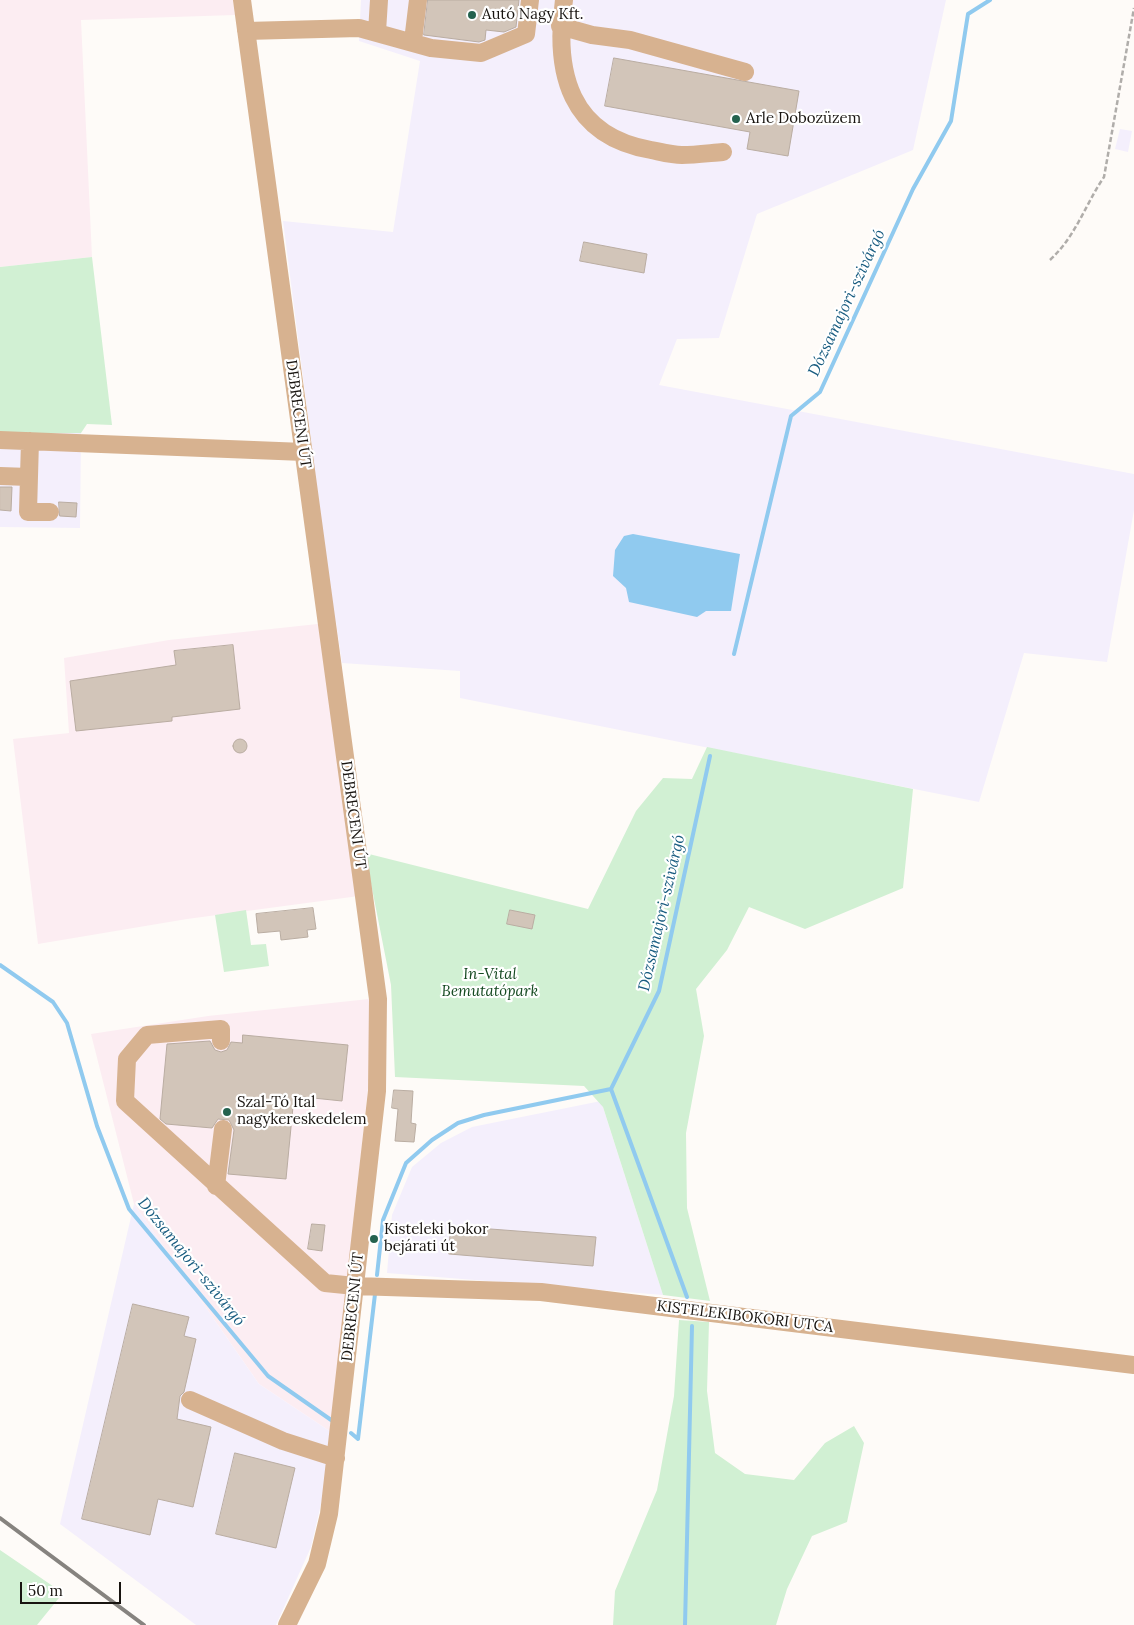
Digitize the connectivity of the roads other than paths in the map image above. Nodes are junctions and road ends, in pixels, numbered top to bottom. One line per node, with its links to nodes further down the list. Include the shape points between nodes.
1 (242, 0): 7 (street, DEBRECENI ÚT)
2 (379, 0): 8 (street)
3 (418, 0): 9 (street)
4 (530, 0): 9 (street, via 526,34 481,53 431,48)
5 (564, 0): 6 (street)
6 (560, 26): 10 (street, via 592,35 630,40); 11 (street, via 563,62 571,92 578,108 597,128 640,148 680,155)
7 (246, 31): 8 (street, via 360,28); 14 (street, DEBRECENI ÚT)
8 (377, 32): 9 (street)
9 (413, 41)
10 (745, 72)
11 (723, 152)
12 (0, 440): 13 (street)
13 (30, 441): 14 (street); 16 (street)
14 (304, 452): 21 (street, DEBRECENI ÚT, via 378,999 377,1091)
15 (0, 476): 16 (street)
16 (29, 477): 17 (street, via 28,512)
17 (50, 512)
18 (221, 1041): 20 (street, KISTELEKIBOKORI UTCA, via 221,1029 146,1035 127,1059 125,1101)
19 (223, 1129): 20 (street)
20 (216, 1186): 21 (street, KISTELEKIBOKORI UTCA, via 325,1282)
21 (355, 1286): 22 (street, KISTELEKIBOKORI UTCA, via 541,1292); 24 (street, DEBRECENI ÚT)
22 (1134, 1365)
23 (190, 1400): 24 (street, via 283,1441)
24 (336, 1458): 25 (street, DEBRECENI ÚT, via 321,1551)
25 (287, 1625)

